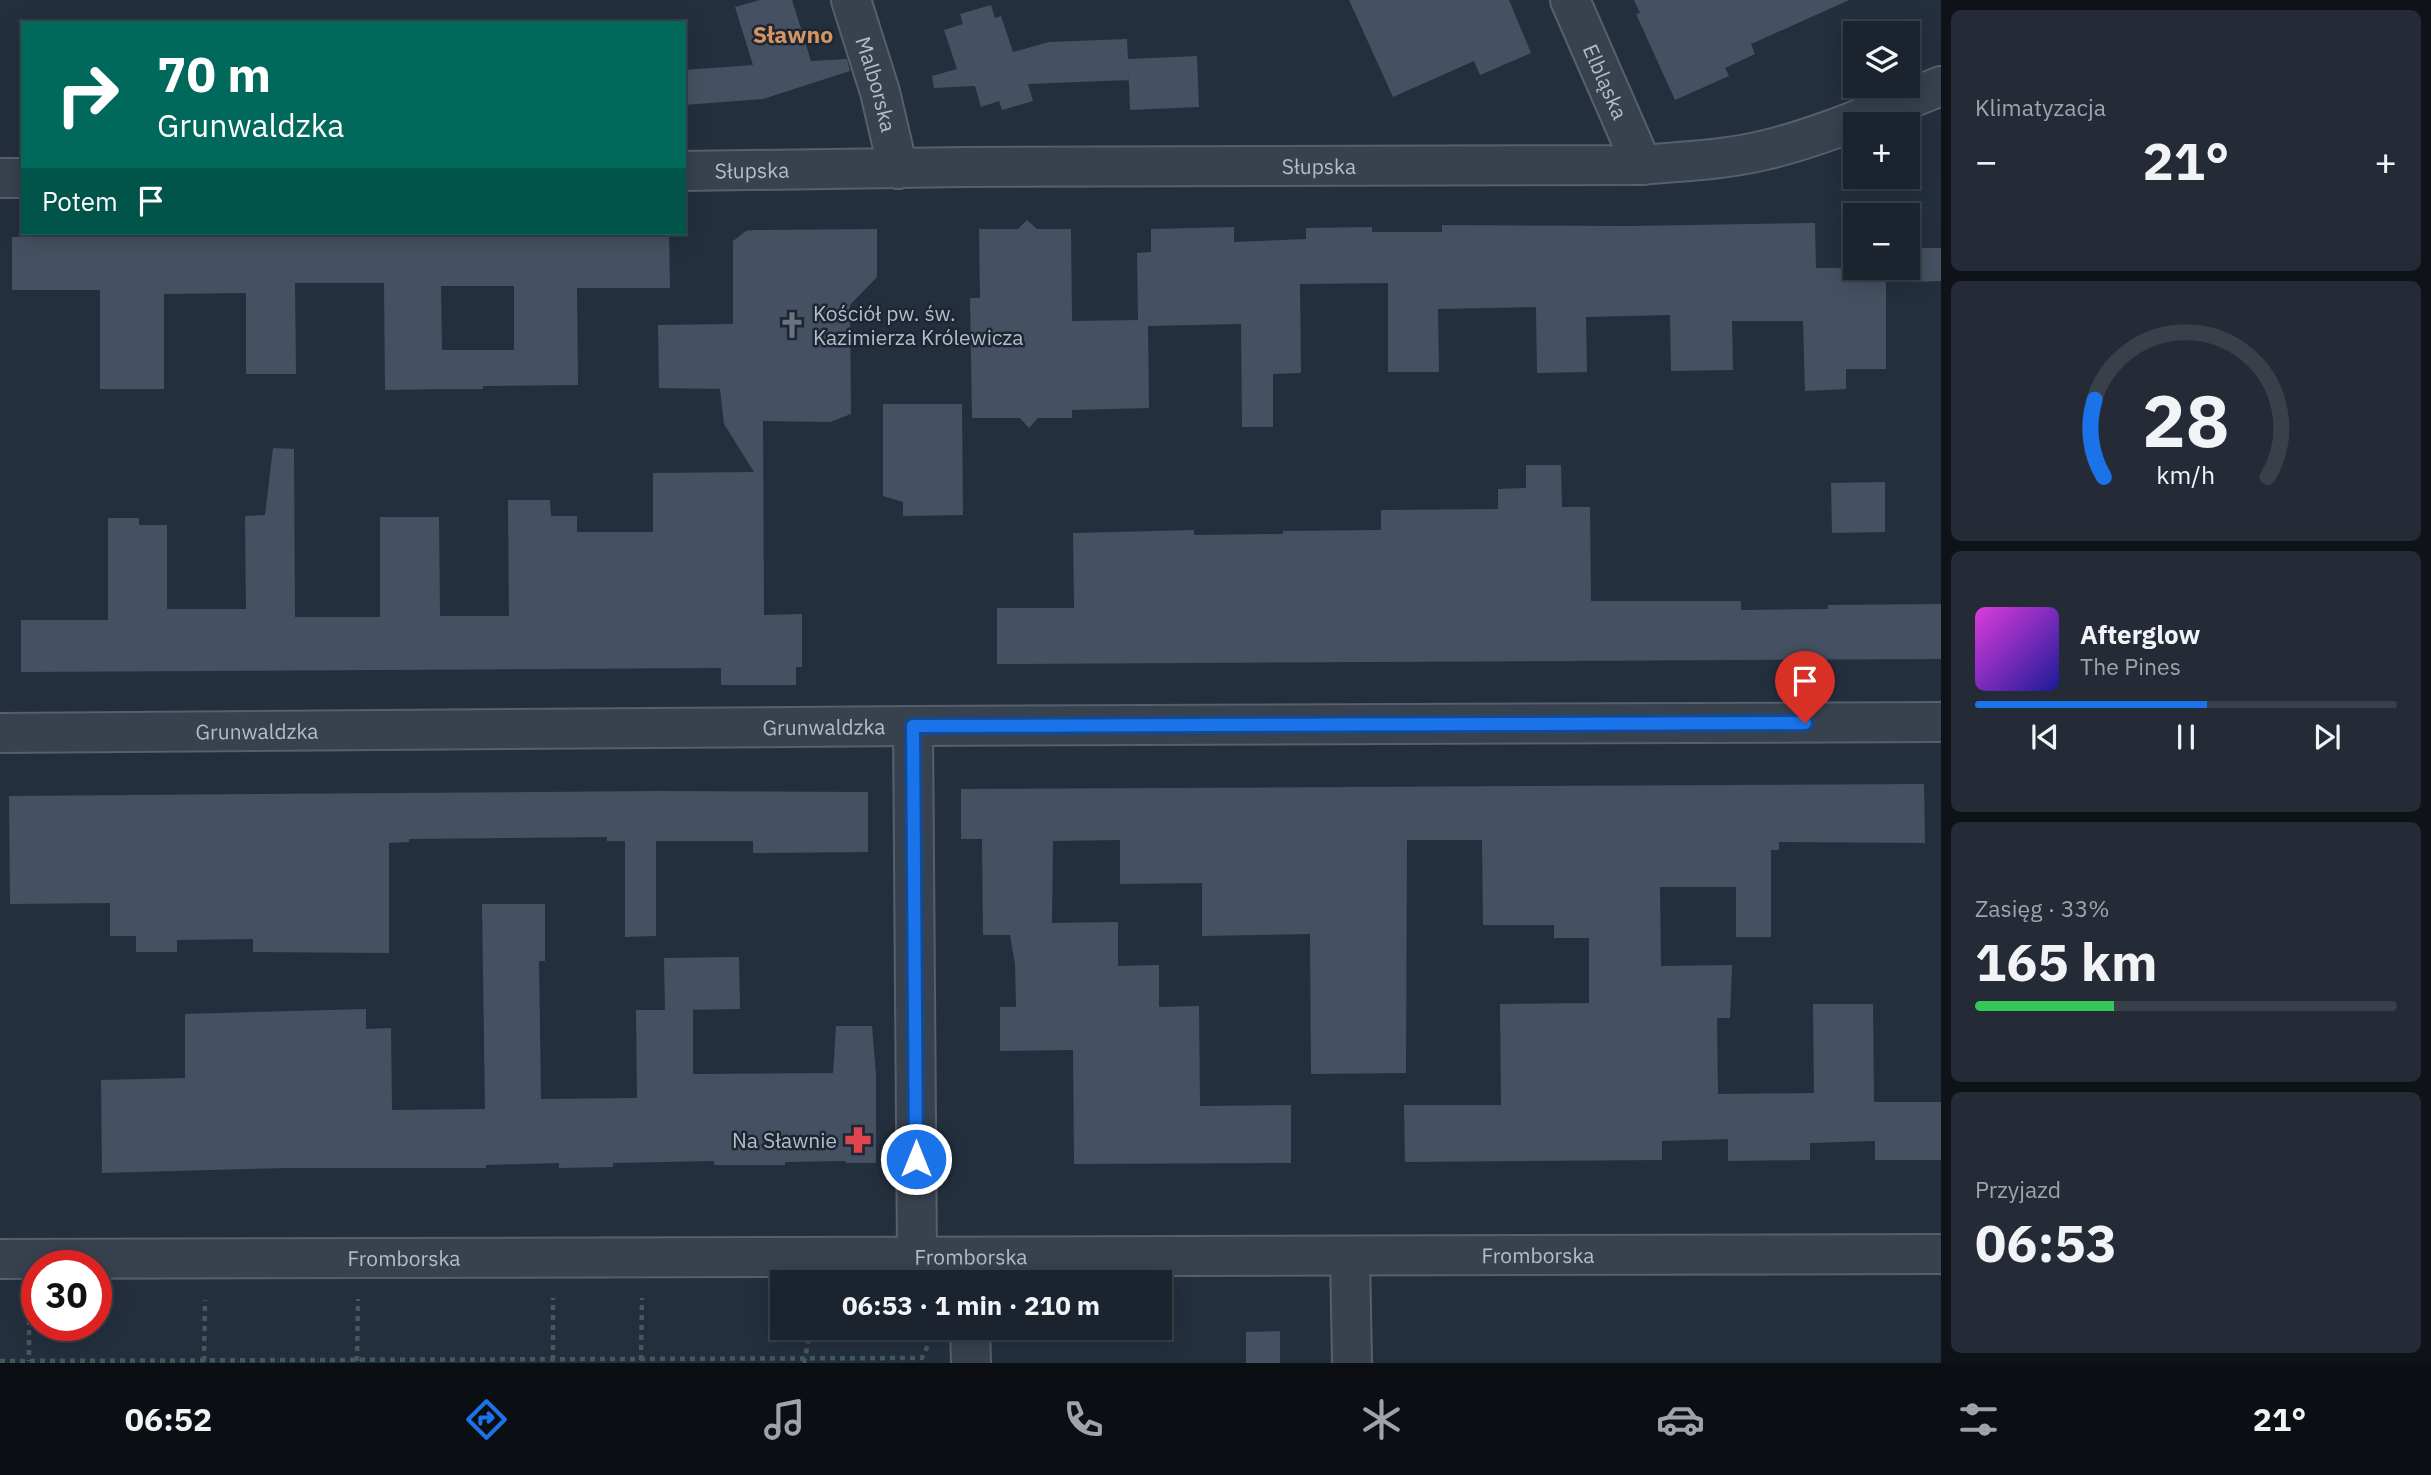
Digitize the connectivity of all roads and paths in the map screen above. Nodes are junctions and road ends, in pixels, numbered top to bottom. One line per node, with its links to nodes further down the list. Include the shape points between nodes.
1 (851, 0): 5 (street, Malborska)
2 (1570, 0): 4 (street, Elbląska)
3 (1941, 86): 4 (street, Słupska, via 1810,138 1763,151)
4 (1642, 165): 5 (street, Słupska)
5 (898, 169): 6 (street, Słupska)
6 (686, 171)
7 (21, 177): 8 (street)
8 (0, 178)
9 (1941, 722): 10 (street, Grunwaldzka)
10 (913, 726): 11 (street, Grunwaldzka); 13 (street)
11 (0, 733)
12 (1941, 1254): 14 (street, Fromborska)
13 (917, 1256): 15 (street, Fromborska); 16 (street, Fromborska)
14 (1350, 1256): 16 (street, Fromborska); 35 (street)
15 (0, 1259)
16 (970, 1270)
17 (553, 1297): 25 (path)
18 (642, 1297): 26 (path)
19 (358, 1298): 29 (path)
20 (205, 1299): 28 (path)
21 (808, 1340): 30 (path)
22 (929, 1340): 31 (path)
23 (971, 1340): 34 (street)
24 (29, 1341): 32 (path)
25 (553, 1360): 26 (path); 29 (path)
26 (641, 1360): 30 (path)
27 (0, 1361): 32 (path)
28 (204, 1361): 32 (path); 33 (path)
29 (357, 1361): 33 (path)
30 (804, 1361): 31 (path)
31 (922, 1361)
32 (29, 1362)
33 (284, 1362)
34 (971, 1363)
35 (1352, 1363)

